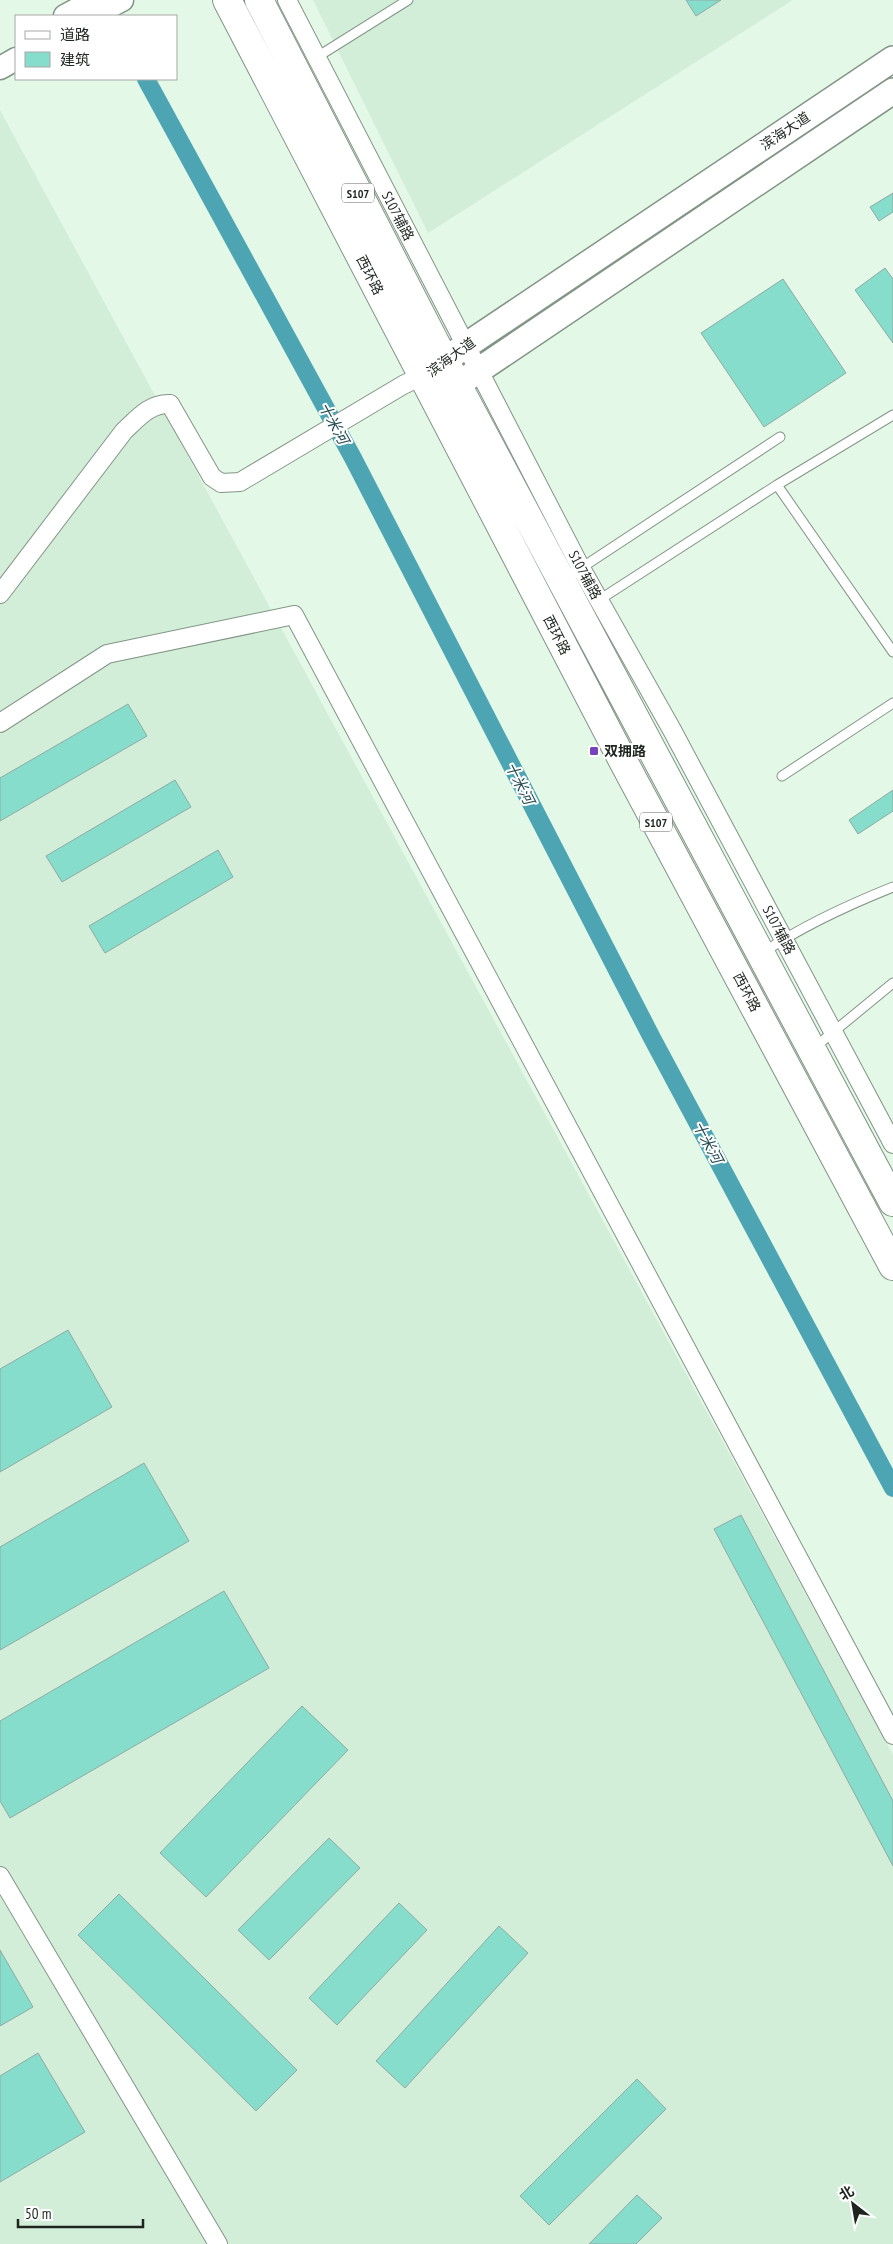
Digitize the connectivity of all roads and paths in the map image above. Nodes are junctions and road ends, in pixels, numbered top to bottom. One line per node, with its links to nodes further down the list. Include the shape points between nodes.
1 (94, 0): 7 (street)
2 (122, 0): 8 (street)
3 (227, 0): 16 (highway, 西环路 / S107)
4 (259, 0): 16 (highway, 西环路 / S107)
5 (287, 0): 11 (street, S107辅路)
6 (408, 0): 11 (lane)
7 (67, 15)
8 (94, 15)
9 (15, 45): 10 (street)
10 (0, 53)
11 (317, 57): 16 (street, S107辅路)
12 (893, 59): 16 (main road, 滨海大道)
13 (15, 60): 14 (street)
14 (0, 68)
15 (893, 91): 17 (main road, 滨海大道)
16 (443, 361): 17 (highway, 西环路 / S107); 21 (highway, 西环路 / S107); 22 (street, via 240,482 221,483 212,477 170,404 159,403 124,431)
17 (468, 378): 21 (highway, 西环路 / S107)
18 (893, 415): 20 (lane)
19 (780, 437): 21 (lane)
20 (777, 486): 23 (lane); 24 (lane)
21 (556, 584): 23 (highway, 西环路 / S107)
22 (0, 594)
23 (571, 613): 29 (street, S107辅路, via 672,730); 30 (highway, 西环路 / S107); 35 (highway, 西环路 / S107)
24 (893, 652)
25 (893, 702): 27 (lane)
26 (0, 724): 36 (street, via 107,654 294,615)
27 (782, 776)
28 (893, 887): 29 (lane, via 848,905)
29 (784, 939): 30 (lane); 32 (street, S107辅路)
30 (762, 954): 32 (highway, 西环路 / S107)
31 (893, 983): 32 (lane)
32 (823, 1041): 33 (street, S107辅路); 34 (highway, 西环路 / S107)
33 (893, 1144)
34 (893, 1202)
35 (893, 1266)
36 (893, 1735)
37 (0, 1876): 38 (street)
38 (218, 2244)

